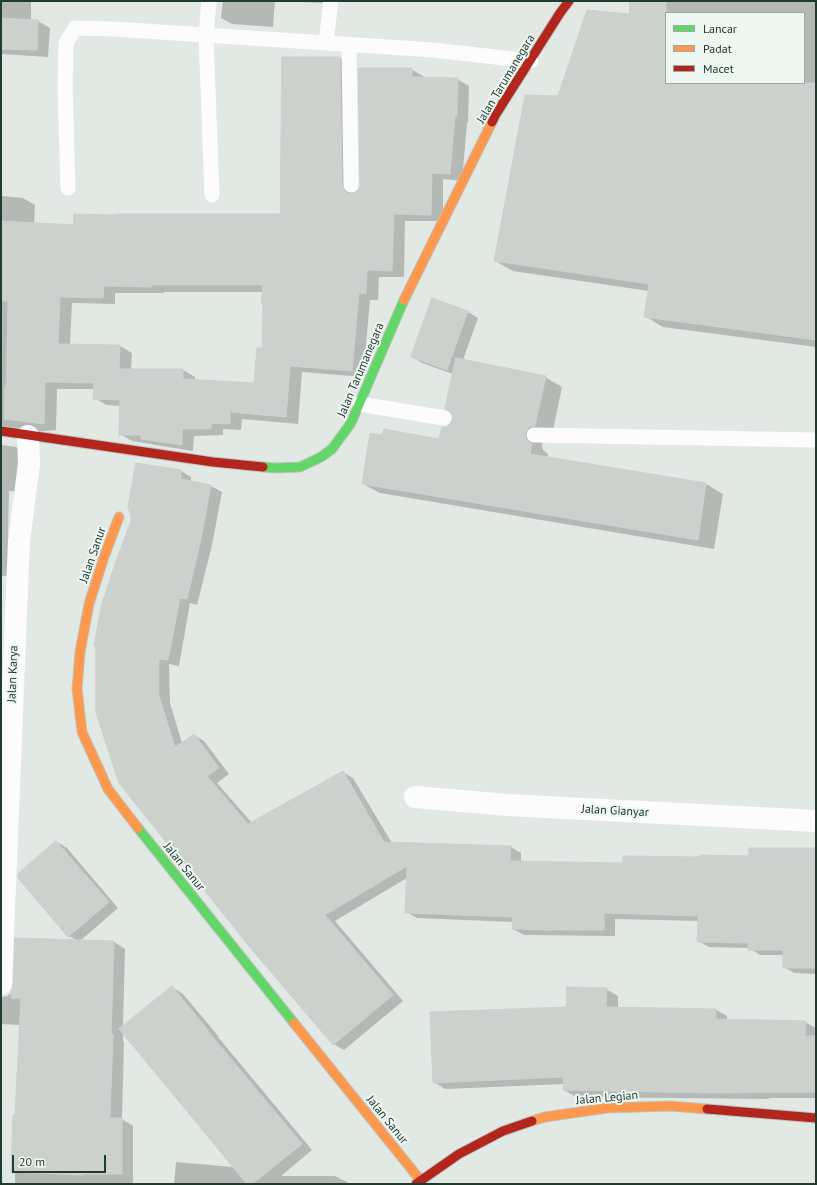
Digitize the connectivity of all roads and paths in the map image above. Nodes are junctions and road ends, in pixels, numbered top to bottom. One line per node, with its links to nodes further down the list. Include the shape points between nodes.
1 (209, 1): 4 (lane)
2 (331, 1): 5 (lane)
3 (569, 1): 7 (street, Jalan Tarumanegara)
4 (206, 35): 5 (lane); 9 (lane, via 75,28 66,43); 10 (lane)
5 (326, 42): 6 (lane)
6 (349, 44): 7 (lane); 8 (lane)
7 (531, 61): 11 (street, Jalan Tarumanegara, via 496,114 408,291)
8 (351, 185)
9 (68, 188)
10 (212, 195)
11 (360, 404): 12 (lane); 15 (street, Jalan Tarumanegara, via 351,423 332,449 300,467 262,467 213,462)
12 (444, 418)
13 (1, 431): 15 (street, Jalan Tarumanegara)
14 (534, 434): 16 (lane)
15 (28, 436): 20 (street, Jalan Karya, via 29,464 18,549)
16 (816, 440)
17 (119, 517): 22 (street, Jalan Sanur, via 89,604 77,690 82,732 108,788)
18 (415, 797): 19 (street, Jalan Gianyar, via 508,805)
19 (816, 821)
20 (1, 984)
21 (816, 1118): 22 (street, Jalan Legian, via 670,1106 607,1108 545,1117 503,1131 459,1154)
22 (418, 1182)

